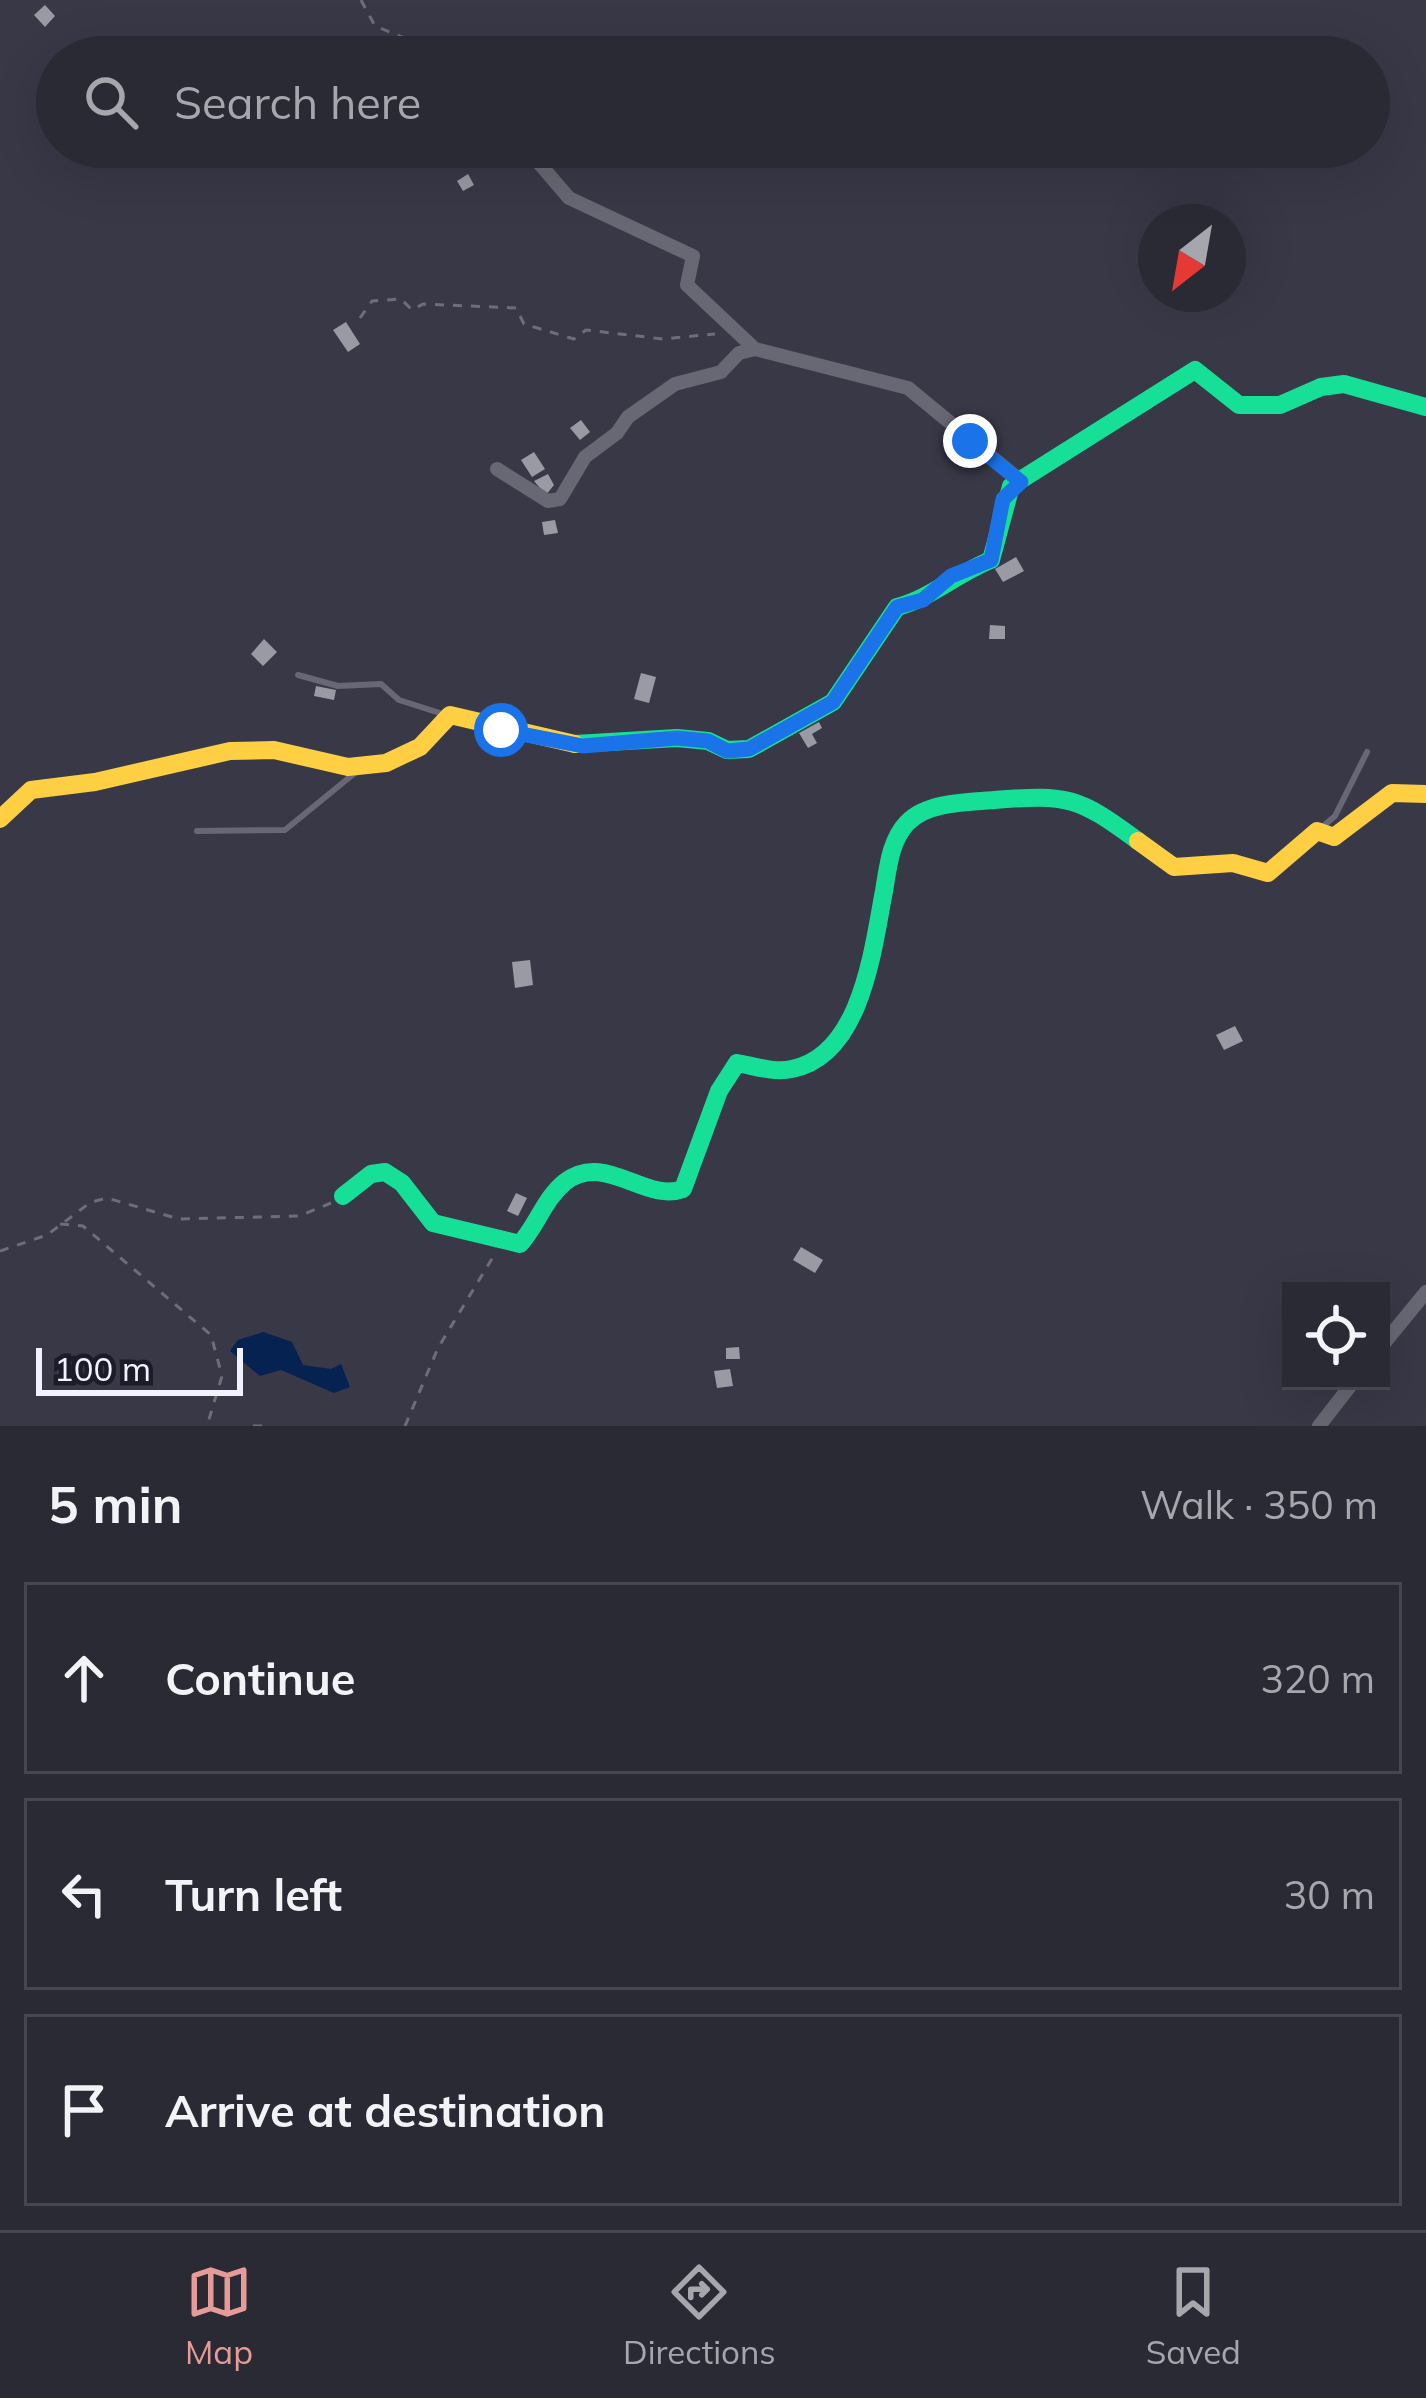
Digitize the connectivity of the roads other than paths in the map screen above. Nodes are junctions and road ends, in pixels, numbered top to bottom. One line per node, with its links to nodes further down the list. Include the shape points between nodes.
1 (543, 168): 2 (street, via 568,198 693,256 687,285)
2 (755, 349): 4 (street, via 721,372 675,384 628,417 585,457 560,499 548,501); 5 (street, via 908,388)
3 (1426, 407): 5 (street, via 1344,384 1280,405 1239,405 1195,370)
4 (497, 469)
5 (1021, 482): 7 (street, via 1003,499 991,560 897,607 833,702 749,749 677,738 583,746)
6 (298, 674): 7 (lane, via 338,686 381,685 412,706)
7 (450, 716): 9 (street, via 418,753)
8 (1367, 752): 13 (lane, via 1335,815)
9 (359, 770): 11 (street, via 286,749 251,748 27,792); 12 (lane, via 285,830)
10 (1426, 794): 13 (street, via 1392,793 1334,837)
11 (0, 819)
12 (197, 831)
13 (1316, 831): 14 (street, via 1268,873 1233,863 1174,867 1085,802 1053,796 910,819 894,842 849,1029 815,1061 793,1069 737,1063 725,1075 683,1189 672,1193 598,1168 583,1172 552,1195 520,1244 433,1223 385,1172)
14 (343, 1196)
15 (1426, 1292): 16 (street)
16 (1390, 1336)
17 (1347, 1390): 18 (street)
18 (1319, 1426)

